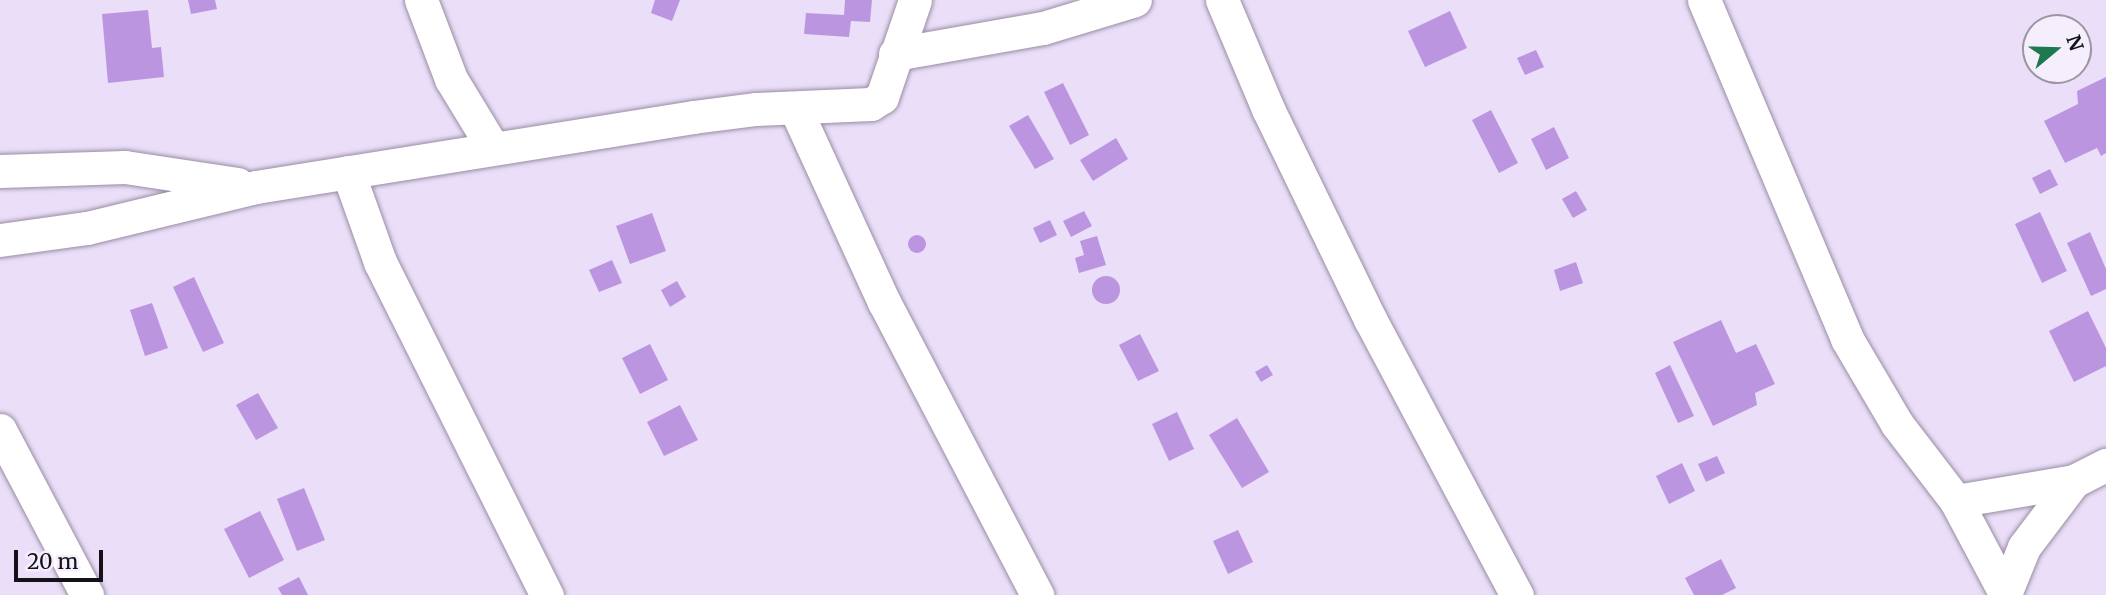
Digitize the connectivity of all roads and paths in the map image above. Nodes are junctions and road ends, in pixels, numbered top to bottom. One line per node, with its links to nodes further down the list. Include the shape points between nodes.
1 (421, 0): 8 (street, via 451,79)
2 (915, 0): 6 (street, via 910,24)
3 (1135, 0): 6 (street, via 1043,28)
4 (1222, 0): 21 (street, via 1268,109 1370,319)
5 (1704, 0): 16 (street, via 1847,339 1897,424)
6 (895, 54): 7 (street, via 882,97 871,104)
7 (796, 110): 8 (street, via 756,108); 20 (street, via 884,302)
8 (493, 148): 10 (street)
9 (0, 171): 11 (street, via 125,167)
10 (348, 172): 11 (street); 19 (street, via 380,262)
11 (256, 187): 12 (street, via 87,228)
12 (0, 240)
13 (0, 430): 18 (street)
14 (2106, 465): 15 (street)
15 (2074, 481): 16 (street); 17 (street, via 2024,547)
16 (1956, 501): 17 (street)
17 (2006, 594)
18 (88, 595)
19 (547, 595)
20 (1037, 595)
21 (1517, 595)

